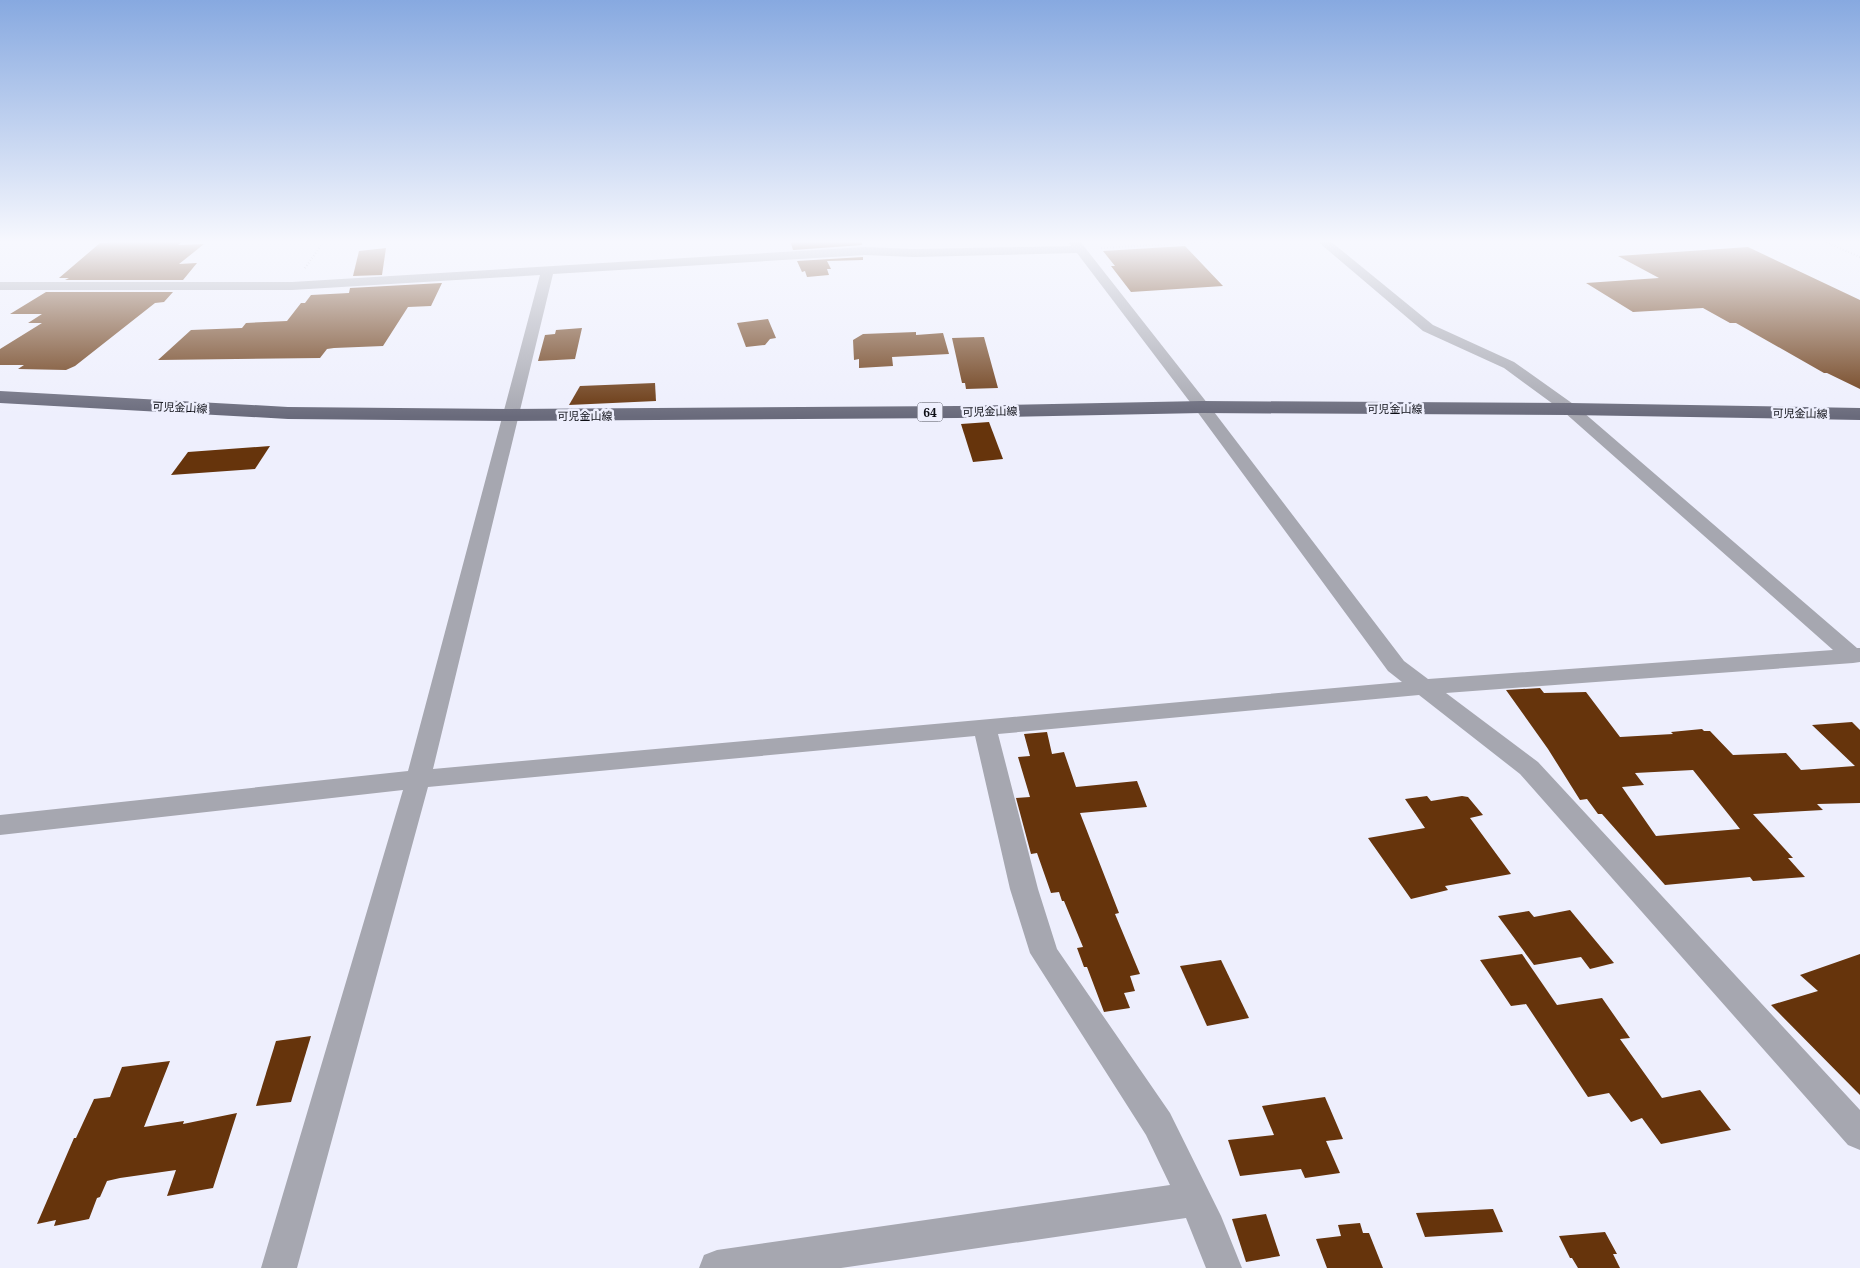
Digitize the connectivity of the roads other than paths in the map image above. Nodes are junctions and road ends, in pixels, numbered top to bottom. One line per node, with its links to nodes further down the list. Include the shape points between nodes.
1 (540, 299): 8 (street)
2 (1119, 299): 5 (street)
3 (1393, 299): 6 (street, via 1428,328 1509,365)
4 (0, 397): 8 (main road, 可児金山線 / 64, via 288,413)
5 (1202, 408): 6 (main road, 可児金山線 / 64); 8 (main road, 可児金山線 / 64); 10 (street, via 1396,666)
6 (1570, 409): 7 (main road, 可児金山線 / 64); 9 (street)
7 (1860, 414)
8 (509, 415): 12 (street)
9 (1857, 655): 10 (street)
10 (1425, 687): 11 (street); 14 (street, via 1529,768)
11 (985, 728): 12 (street); 15 (street, via 1024,889 1044,953 1158,1124)
12 (418, 779): 13 (street); 16 (street)
13 (0, 825)
14 (1860, 1134)
15 (1195, 1199): 17 (street); 18 (street)
16 (279, 1268)
17 (716, 1268)
18 (1224, 1268)

